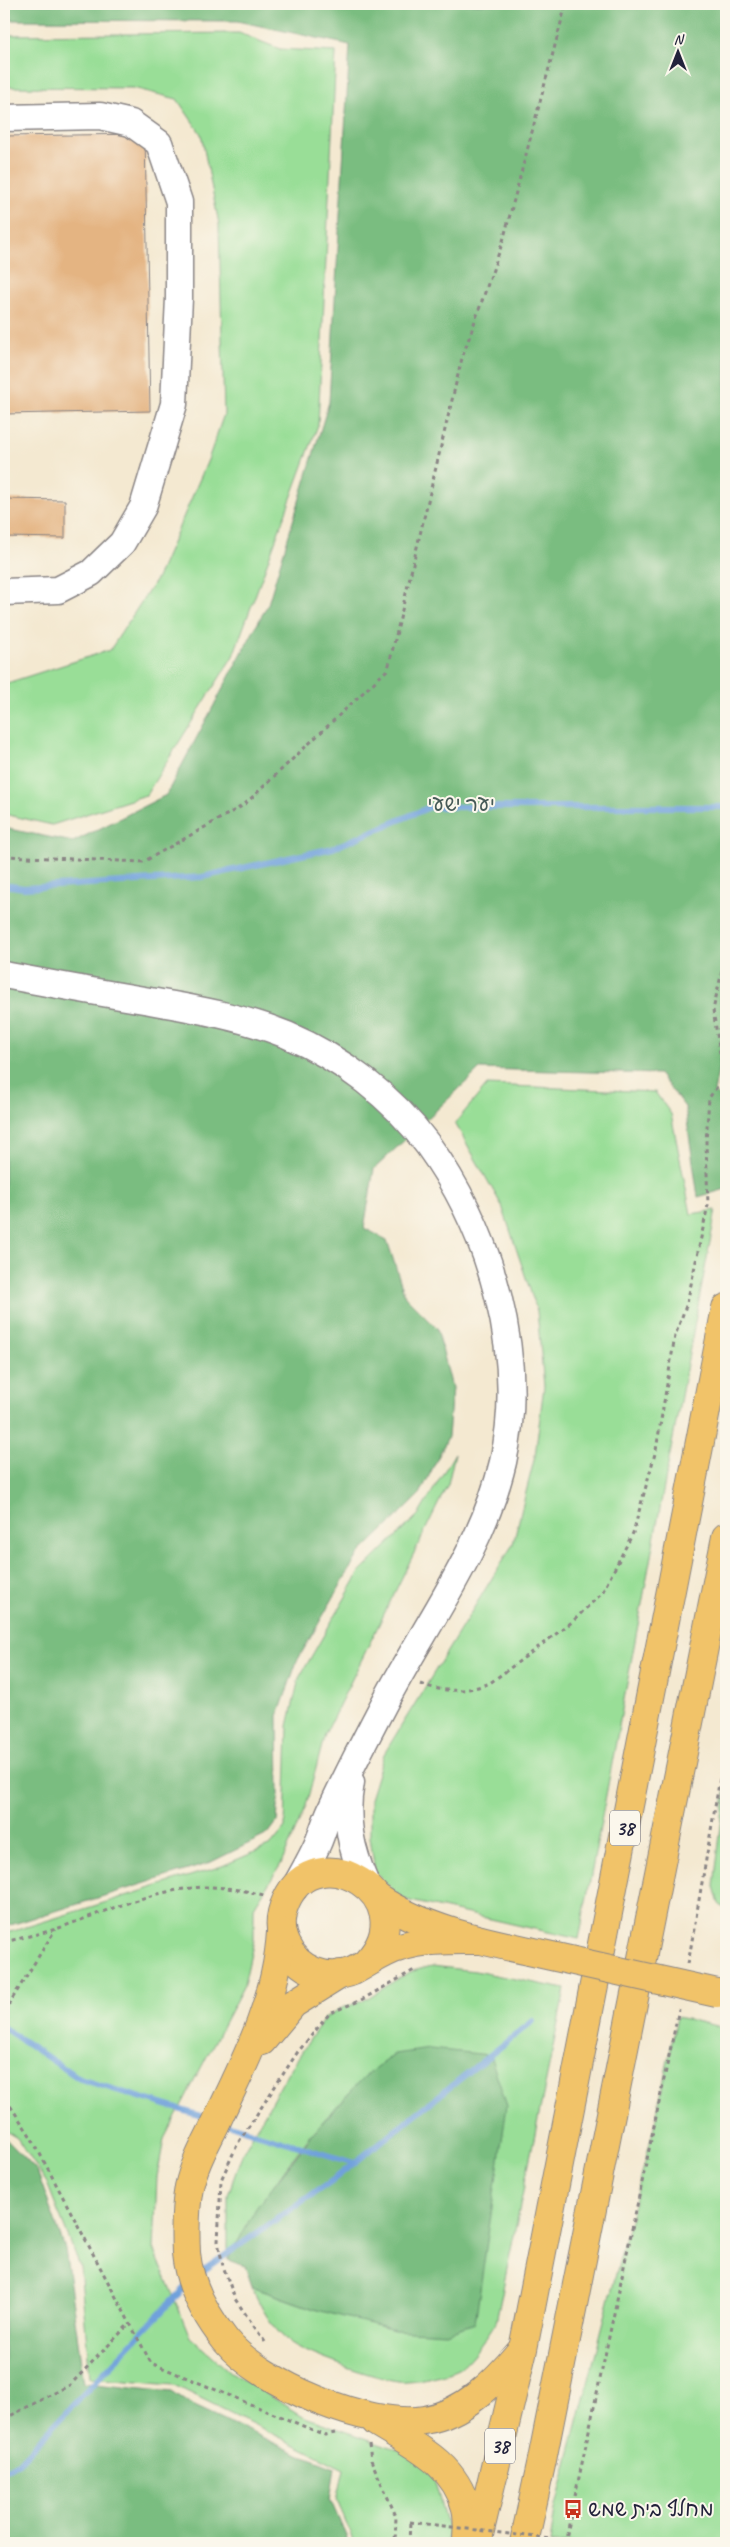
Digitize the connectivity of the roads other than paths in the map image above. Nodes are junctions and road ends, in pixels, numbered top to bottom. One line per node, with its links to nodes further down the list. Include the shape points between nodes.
1 (4, 118): 2 (street, via 100,116 131,123 159,143 180,202 180,298 174,404 143,507 122,543 91,574 58,590)
2 (4, 592)
3 (4, 975): 6 (street, via 232,1017 287,1035 334,1058 381,1096 427,1143 454,1185 474,1226 488,1262 505,1330 510,1408 503,1460 487,1517 399,1676)
4 (726, 1308): 15 (main road, 38)
5 (726, 1537): 17 (main road, 38)
6 (357, 1760): 7 (street, via 348,1797 348,1829 356,1862); 8 (street)
7 (372, 1891): 8 (main road, via 344,1873 325,1872 307,1878); 10 (main road, via 405,1914); 11 (main road, via 384,1916 384,1928)
8 (289, 1896): 9 (main road, via 280,1920)
9 (281, 1932): 12 (main road, via 290,1953 302,1965 323,1974); 14 (main road, via 273,1988)
10 (479, 1940): 11 (main road, via 445,1939 412,1944); 13 (main road, bridge)
11 (368, 1961): 12 (main road)
12 (341, 1974): 14 (main road, via 293,2004)
13 (722, 1995)
14 (244, 2064): 16 (main road, via 200,2154 189,2188 186,2248 193,2284 205,2310 227,2343 257,2367 296,2390)
15 (523, 2348): 16 (main road, via 487,2387 444,2415 404,2422); 19 (main road, 38)
16 (369, 2417): 18 (main road, via 431,2456 451,2475 467,2510)
17 (542, 2460): 20 (main road, 38); 21 (main road)
18 (467, 2543)
19 (477, 2543)
20 (524, 2543)
21 (533, 2543)

